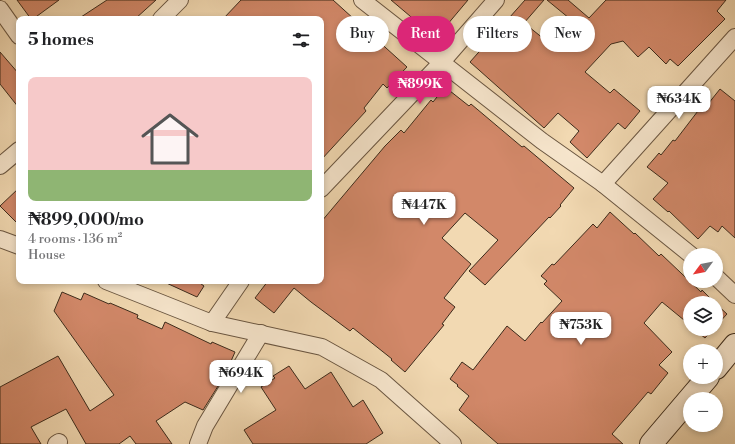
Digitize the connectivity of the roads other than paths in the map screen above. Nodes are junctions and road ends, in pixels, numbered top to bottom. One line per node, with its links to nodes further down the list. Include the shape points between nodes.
1 (180, 0): 5 (street)
2 (362, 0): 8 (street)
3 (496, 0): 8 (street)
4 (0, 9): 6 (street)
5 (164, 16)
6 (16, 32)
7 (735, 37): 11 (street)
8 (441, 63): 11 (street); 12 (street)
9 (16, 153): 10 (street)
10 (0, 166)
11 (602, 184): 15 (street)
12 (324, 186)
13 (0, 239): 14 (street)
14 (16, 245)
15 (683, 249)
16 (114, 284): 20 (street)
17 (239, 284): 20 (street)
18 (723, 284): 19 (street)
19 (735, 295)
20 (212, 323): 21 (street)
21 (261, 333): 25 (street, via 205,426); 26 (street, via 322,347 381,380)
22 (735, 345): 23 (main road)
23 (723, 360)
24 (702, 384): 27 (main road)
25 (198, 444)
26 (453, 444)
27 (651, 444)

